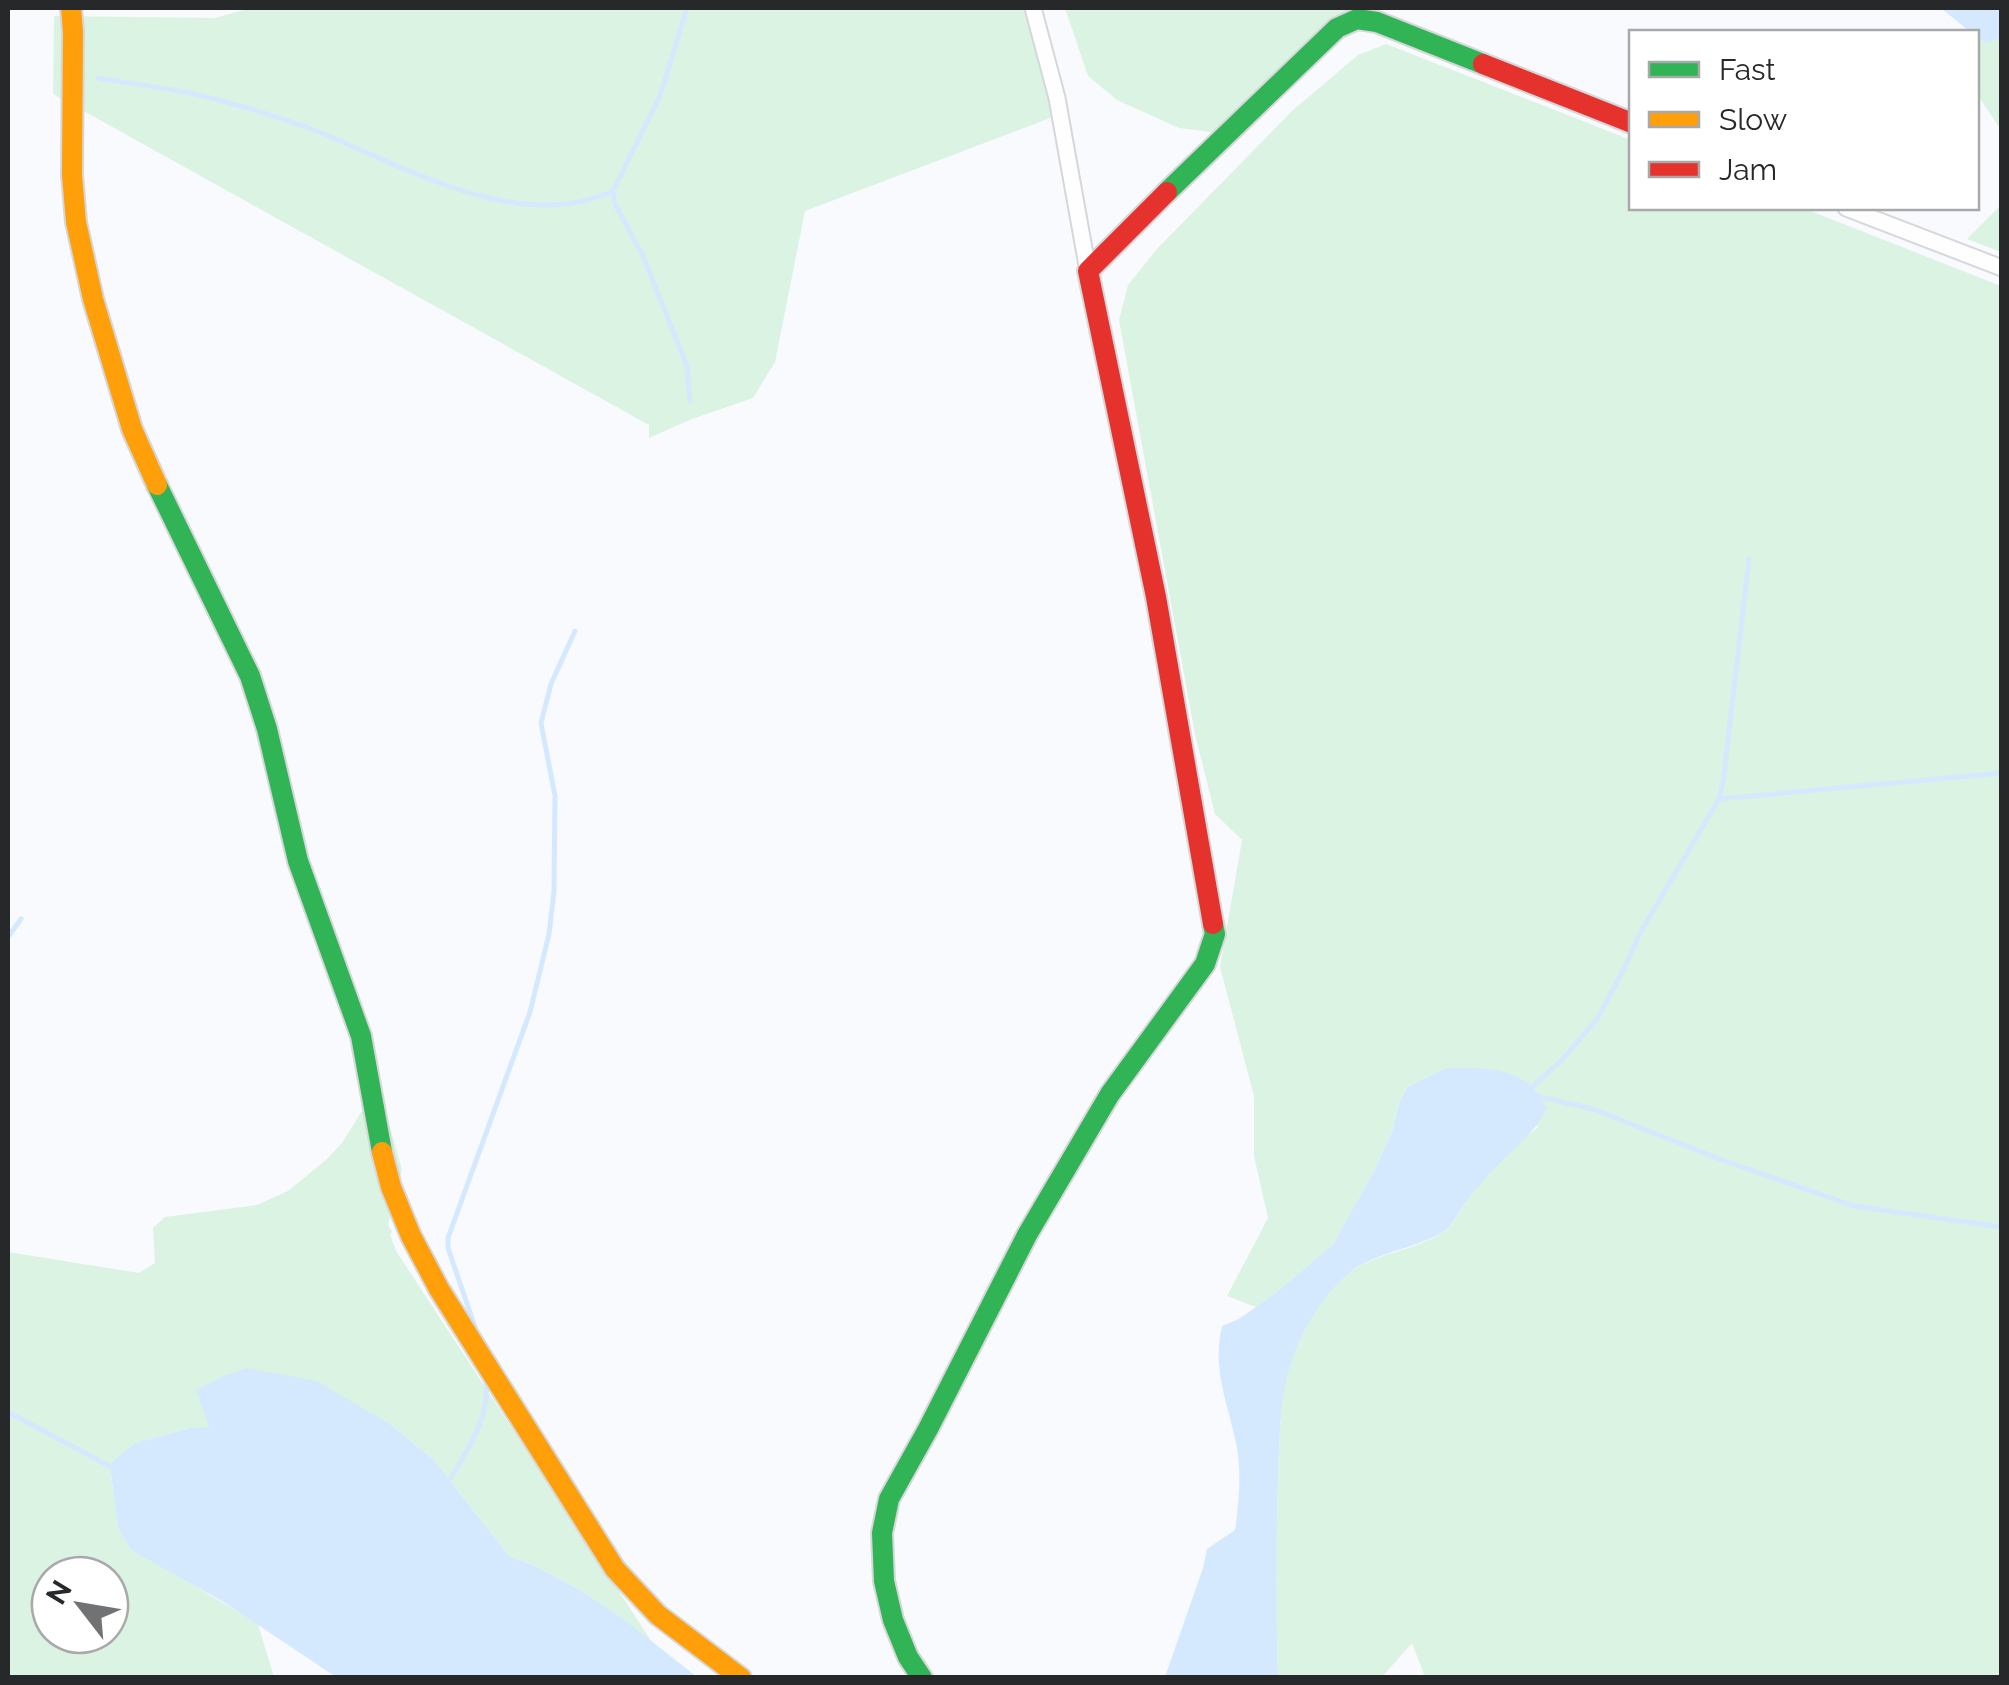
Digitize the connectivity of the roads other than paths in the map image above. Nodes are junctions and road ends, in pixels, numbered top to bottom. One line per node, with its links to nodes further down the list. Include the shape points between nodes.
1 (71, 8): 7 (street, via 72,175 93,299 132,429 250,676 268,729 298,860 360,1036 391,1187 438,1289 615,1569 638,1598)
2 (1033, 8): 6 (street, via 1058,98)
3 (1629, 122): 6 (street, via 1357,19 1337,28)
4 (1851, 210): 5 (street)
5 (2002, 268)
6 (1088, 271): 8 (street, via 1156,597 1215,934 1205,964 1110,1094 1026,1235 888,1499 884,1581 908,1656)
7 (741, 1678)
8 (922, 1678)

